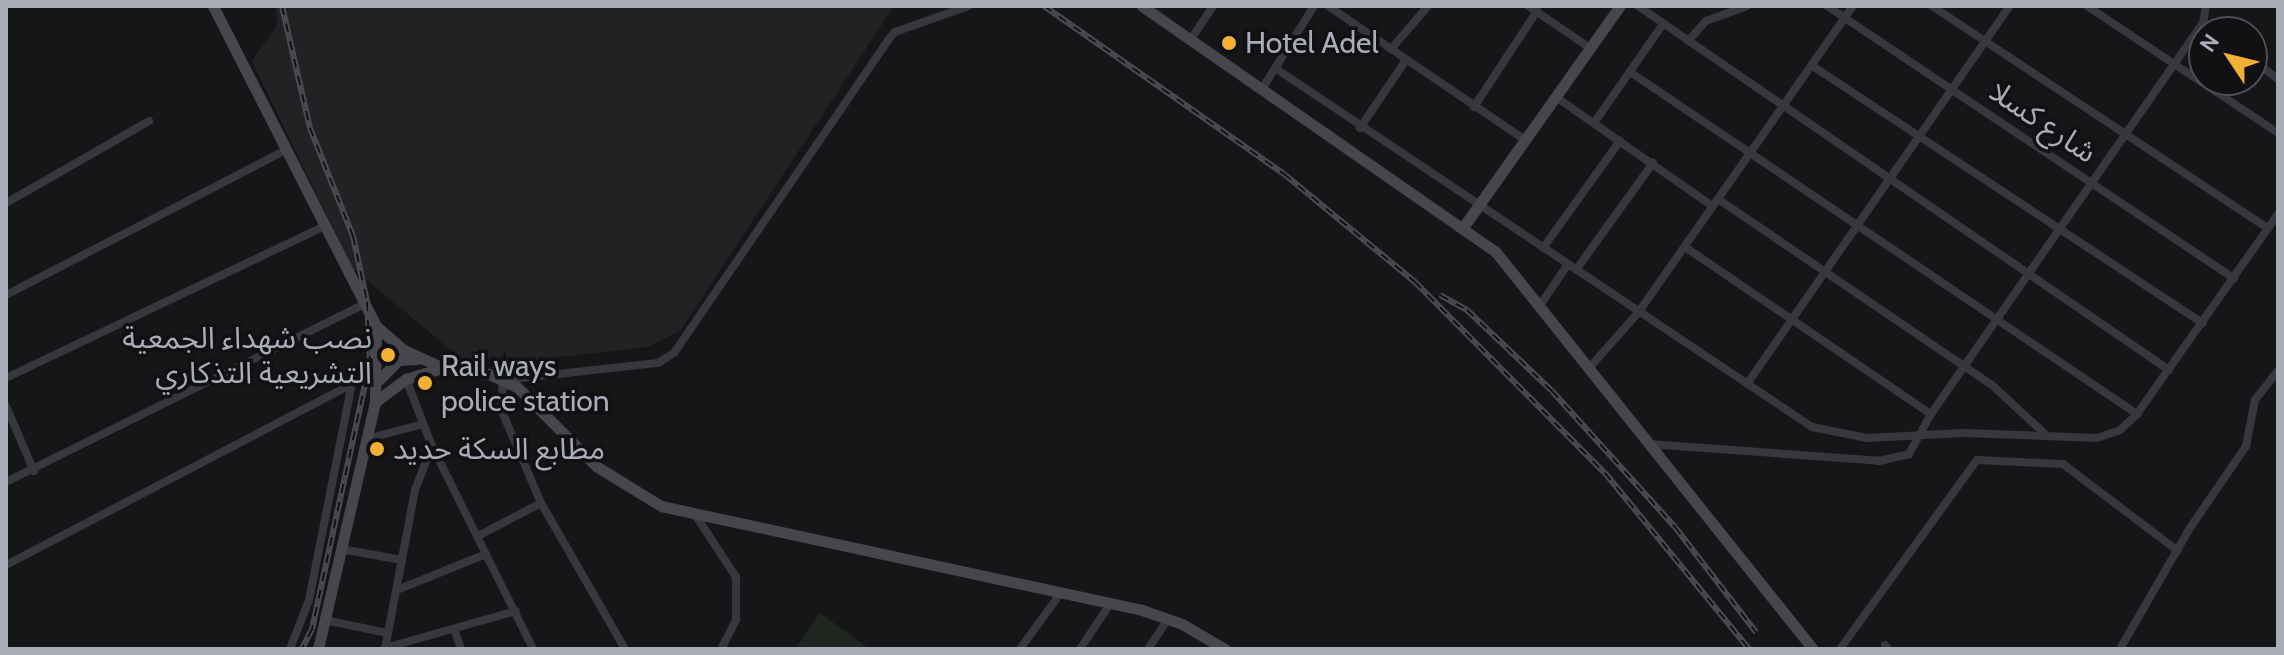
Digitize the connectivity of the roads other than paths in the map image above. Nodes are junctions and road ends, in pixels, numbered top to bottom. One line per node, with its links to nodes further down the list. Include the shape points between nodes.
1 (213, 6): 43 (street)
2 (969, 6): 80 (street, via 895,32 888,40 674,353 658,363)
3 (1142, 6): 19 (street)
4 (1213, 6): 19 (street)
5 (1314, 6): 28 (street)
6 (1328, 6): 24 (street)
7 (1428, 6): 24 (street)
8 (1620, 6): 23 (street)
9 (1638, 6): 18 (street)
10 (1747, 6): 20 (street, via 1706,21)
11 (1827, 6): 17 (street, شارع كسلا)
12 (1853, 6): 17 (street)
13 (1932, 6): 21 (street)
14 (2010, 6): 21 (street)
15 (2087, 6): 26 (street)
16 (1532, 9): 23 (street); 33 (street)
17 (1844, 18): 27 (street); 31 (street, شارع كسلا)
18 (1663, 24): 20 (street); 29 (street)
19 (1191, 39): 30 (street)
20 (1688, 41): 34 (street)
21 (1985, 41): 31 (street); 39 (street)
22 (2188, 45): 26 (street)
23 (1590, 48): 32 (street)
24 (1391, 49): 25 (street)
25 (1406, 60): 33 (street); 37 (street)
26 (2175, 64): 38 (street); 39 (street)
27 (1811, 65): 34 (street); 40 (street)
28 (1275, 68): 30 (street); 37 (street)
29 (1630, 72): 36 (street); 44 (street)
30 (1262, 89): 53 (street)
31 (1951, 90): 40 (street); 47 (street, شارع كسلا)
32 (1556, 97): 36 (street); 41 (street)
33 (1474, 107): 41 (street)
34 (1781, 107): 44 (street); 46 (street)
35 (149, 121): 48 (street)
36 (1594, 123): 42 (street)
37 (1360, 128): 50 (street)
38 (2278, 133)
39 (2126, 134): 47 (street); 55 (street)
40 (1919, 136): 46 (street); 56 (street)
41 (1527, 141): 50 (street)
42 (1620, 141): 45 (street); 58 (street)
43 (286, 150): 52 (street); 63 (street)
44 (1749, 153): 49 (street); 54 (street)
45 (1653, 163): 49 (street); 59 (street)
46 (1888, 181): 54 (street); 61 (street)
47 (2092, 183): 56 (street); 62 (street, شارع كسلا)
48 (6, 203)
49 (1715, 203): 57 (street); 60 (street)
50 (1479, 207): 53 (street); 58 (street)
51 (2278, 214): 55 (street)
52 (325, 226): 64 (street); 78 (street)
53 (1464, 226): 65 (street, via 1495,251)
54 (1855, 227): 60 (street); 68 (street)
55 (2268, 228): 62 (street)
56 (2061, 229): 61 (street); 69 (street)
57 (1685, 247): 66 (street); 67 (street)
58 (1543, 248): 59 (street)
59 (1572, 267): 65 (street); 66 (street)
60 (1825, 271): 67 (street); 72 (street)
61 (2029, 275): 68 (street); 76 (street)
62 (2234, 278): 69 (street)
63 (6, 295)
64 (365, 304): 70 (street); 94 (street)
65 (1541, 304): 73 (street)
66 (1638, 313): 73 (street); 82 (street)
67 (1792, 318): 82 (street); 86 (street)
68 (1996, 321): 72 (street); 87 (street)
69 (2203, 323): 76 (street)
70 (376, 326): 71 (street); 75 (street)
71 (422, 359): 74 (street); 81 (street, via 398,360)
72 (1964, 366): 86 (street); 89 (street)
73 (1590, 367): 92 (street)
74 (443, 368): 79 (street); 80 (street)
75 (378, 370): 81 (street); 83 (street)
76 (2169, 370): 87 (street)
77 (2278, 371): 100 (street, via 2255,400 2246,446)
78 (6, 378)
79 (406, 379): 84 (street); 88 (street)
80 (503, 380): 96 (street, via 501,409); 97 (street, via 536,403 615,480 661,506)
81 (377, 383): 84 (street)
82 (1747, 384): 90 (street, via 1817,429 1867,438)
83 (351, 387): 103 (street); 114 (street, via 332,502 309,600)
84 (375, 402): 91 (street)
85 (6, 406): 94 (street)
86 (1931, 414): 90 (street)
87 (2137, 414): 89 (street, via 2103,437)
88 (423, 424): 91 (street); 93 (street)
89 (2046, 435): 90 (street)
90 (1921, 438): 92 (street, via 1909,454 1879,461)
91 (366, 439): 99 (street)
92 (1650, 444): 124 (street)
93 (432, 446): 98 (street); 102 (street, via 415,490)
94 (34, 471): 95 (street)
95 (6, 482)
96 (541, 503): 98 (street); 118 (street)
97 (694, 513): 105 (street); 119 (street, via 736,577 736,620)
98 (478, 536): 101 (street)
99 (341, 549): 102 (street); 109 (street)
100 (2178, 551): 125 (street, via 2063,464 1977,460); 126 (street)
101 (486, 554): 104 (street); 107 (street)
102 (402, 560): 104 (street)
103 (6, 565)
104 (397, 590): 111 (street)
105 (1060, 594): 106 (street); 120 (street)
106 (1110, 604): 108 (street); 121 (street)
107 (516, 611): 110 (street); 117 (street)
108 (1169, 618): 112 (street); 122 (street)
109 (325, 620): 111 (street); 115 (street)
110 (455, 631): 113 (street); 116 (street)
111 (387, 633): 113 (street)
112 (1206, 644): 123 (street)
113 (389, 648)
114 (290, 649)
115 (318, 649)
116 (461, 649)
117 (533, 649)
118 (625, 649)
119 (721, 649)
120 (1020, 649)
121 (1080, 649)
122 (1148, 649)
123 (1225, 649)
124 (1813, 649)
125 (1840, 649)
126 (2120, 649)

